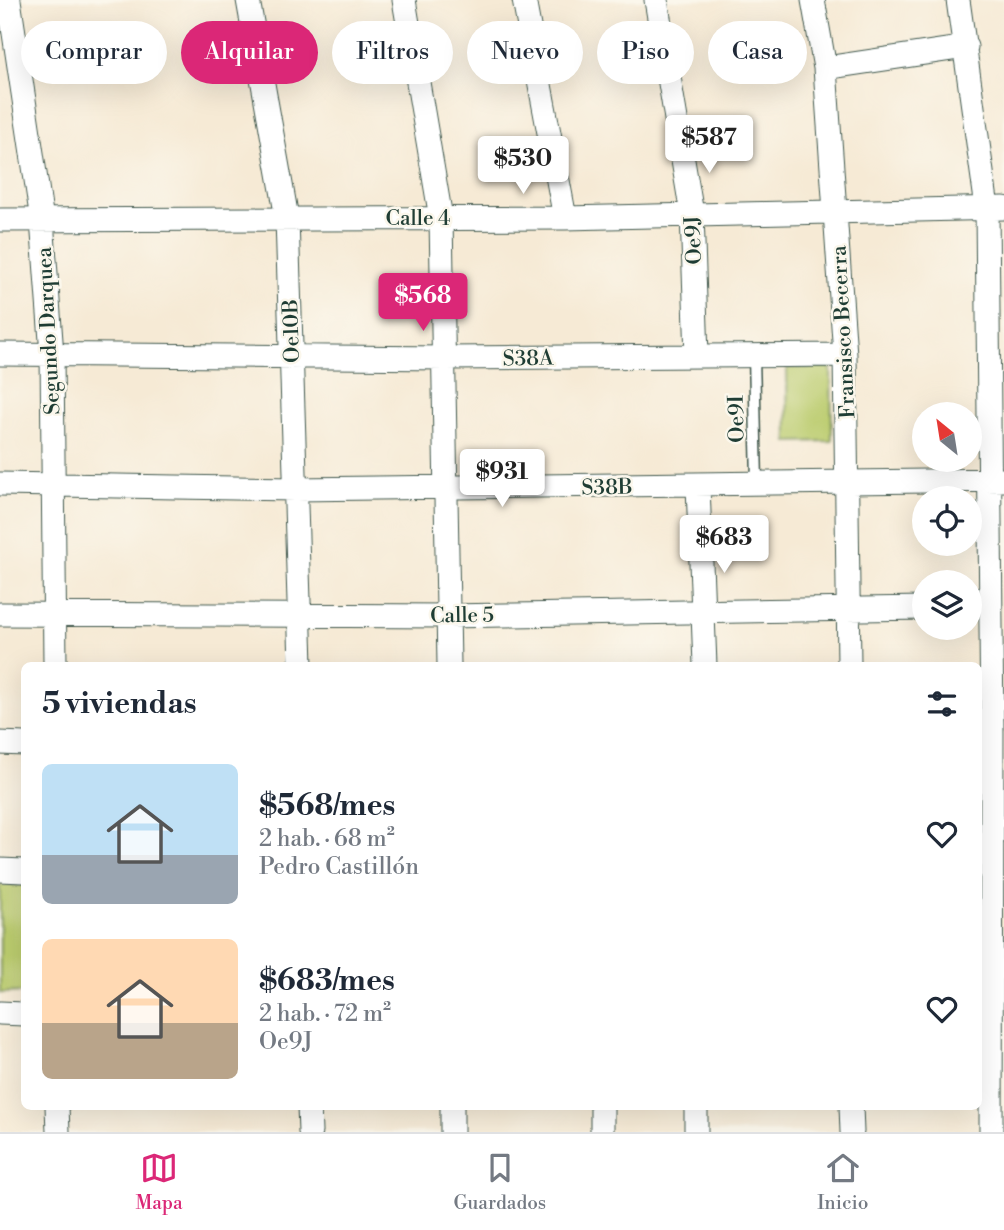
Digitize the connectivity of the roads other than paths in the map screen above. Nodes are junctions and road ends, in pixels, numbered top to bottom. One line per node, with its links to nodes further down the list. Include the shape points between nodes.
1 (9, 0): 17 (street, Segundo Darquea)
2 (248, 0): 13 (street, Oe10B)
3 (404, 0): 14 (street)
4 (524, 0): 15 (street)
5 (656, 0): 11 (street, Oe9J)
6 (813, 0): 9 (street, Fransisco Becerra)
7 (958, 0): 8 (street)
8 (966, 47): 9 (street); 10 (street)
9 (825, 68): 12 (street, Fransisco Becerra)
10 (995, 208): 12 (street, Calle 4); 25 (street)
11 (692, 214): 12 (street, Calle 4); 15 (street, Calle 4); 21 (street, Oe9J)
12 (836, 214): 20 (street, Fransisco Becerra)
13 (287, 218): 14 (street, Calle 4); 17 (street, Calle 4); 23 (street, Oe10B)
14 (441, 218): 15 (street, Calle 4); 24 (street)
15 (565, 218)
16 (0, 220): 17 (street, Calle 4)
17 (42, 220): 19 (street, Segundo Darquea)
18 (0, 354): 19 (street, S38A)
19 (52, 354): 23 (street, S38A); 29 (street, Segundo Darquea)
20 (845, 355): 22 (street, S38A); 27 (street, Fransisco Becerra)
21 (697, 356): 22 (street, S38A); 24 (street, S38A)
22 (754, 356): 26 (lane, Oe9I)
23 (292, 358): 24 (street, S38A); 32 (street, Oe10B)
24 (445, 358): 31 (street)
25 (996, 480): 27 (street, S38B); 33 (street)
26 (757, 482): 27 (street, S38B); 30 (street, S38B)
27 (849, 483): 35 (street, Fransisco Becerra)
28 (0, 484): 29 (street, S38B)
29 (54, 484): 32 (street, S38B); 37 (street, Segundo Darquea)
30 (698, 486): 31 (street, S38B); 36 (street)
31 (447, 488): 32 (street, S38B); 40 (street)
32 (296, 489): 39 (street, Oe10B)
33 (987, 607): 46 (street)
34 (912, 608): 35 (street, Calle 5)
35 (849, 609): 36 (street, Calle 5); 45 (street, Fransisco Becerra)
36 (704, 611): 40 (street, Calle 5); 44 (street)
37 (53, 613): 38 (street, Calle 5); 39 (street, Calle 5); 41 (street, Segundo Darquea)
38 (0, 614)
39 (299, 615): 40 (street, Calle 5); 42 (street, Oe10B)
40 (448, 616): 43 (street)
41 (55, 662)
42 (301, 662)
43 (449, 662)
44 (705, 662)
45 (849, 662)
46 (991, 732): 51 (street)
47 (0, 743): 48 (street)
48 (21, 744)
49 (0, 870): 50 (street)
50 (21, 871)
51 (990, 1010): 66 (street)
52 (0, 1013): 53 (street)
53 (21, 1014)
54 (57, 1110): 60 (street)
55 (309, 1110): 61 (street)
56 (452, 1110): 62 (street)
57 (602, 1110): 63 (street)
58 (696, 1110): 64 (street)
59 (851, 1110): 65 (street)
60 (58, 1132)
61 (310, 1132)
62 (452, 1132)
63 (602, 1132)
64 (696, 1132)
65 (852, 1132)
66 (991, 1132)

